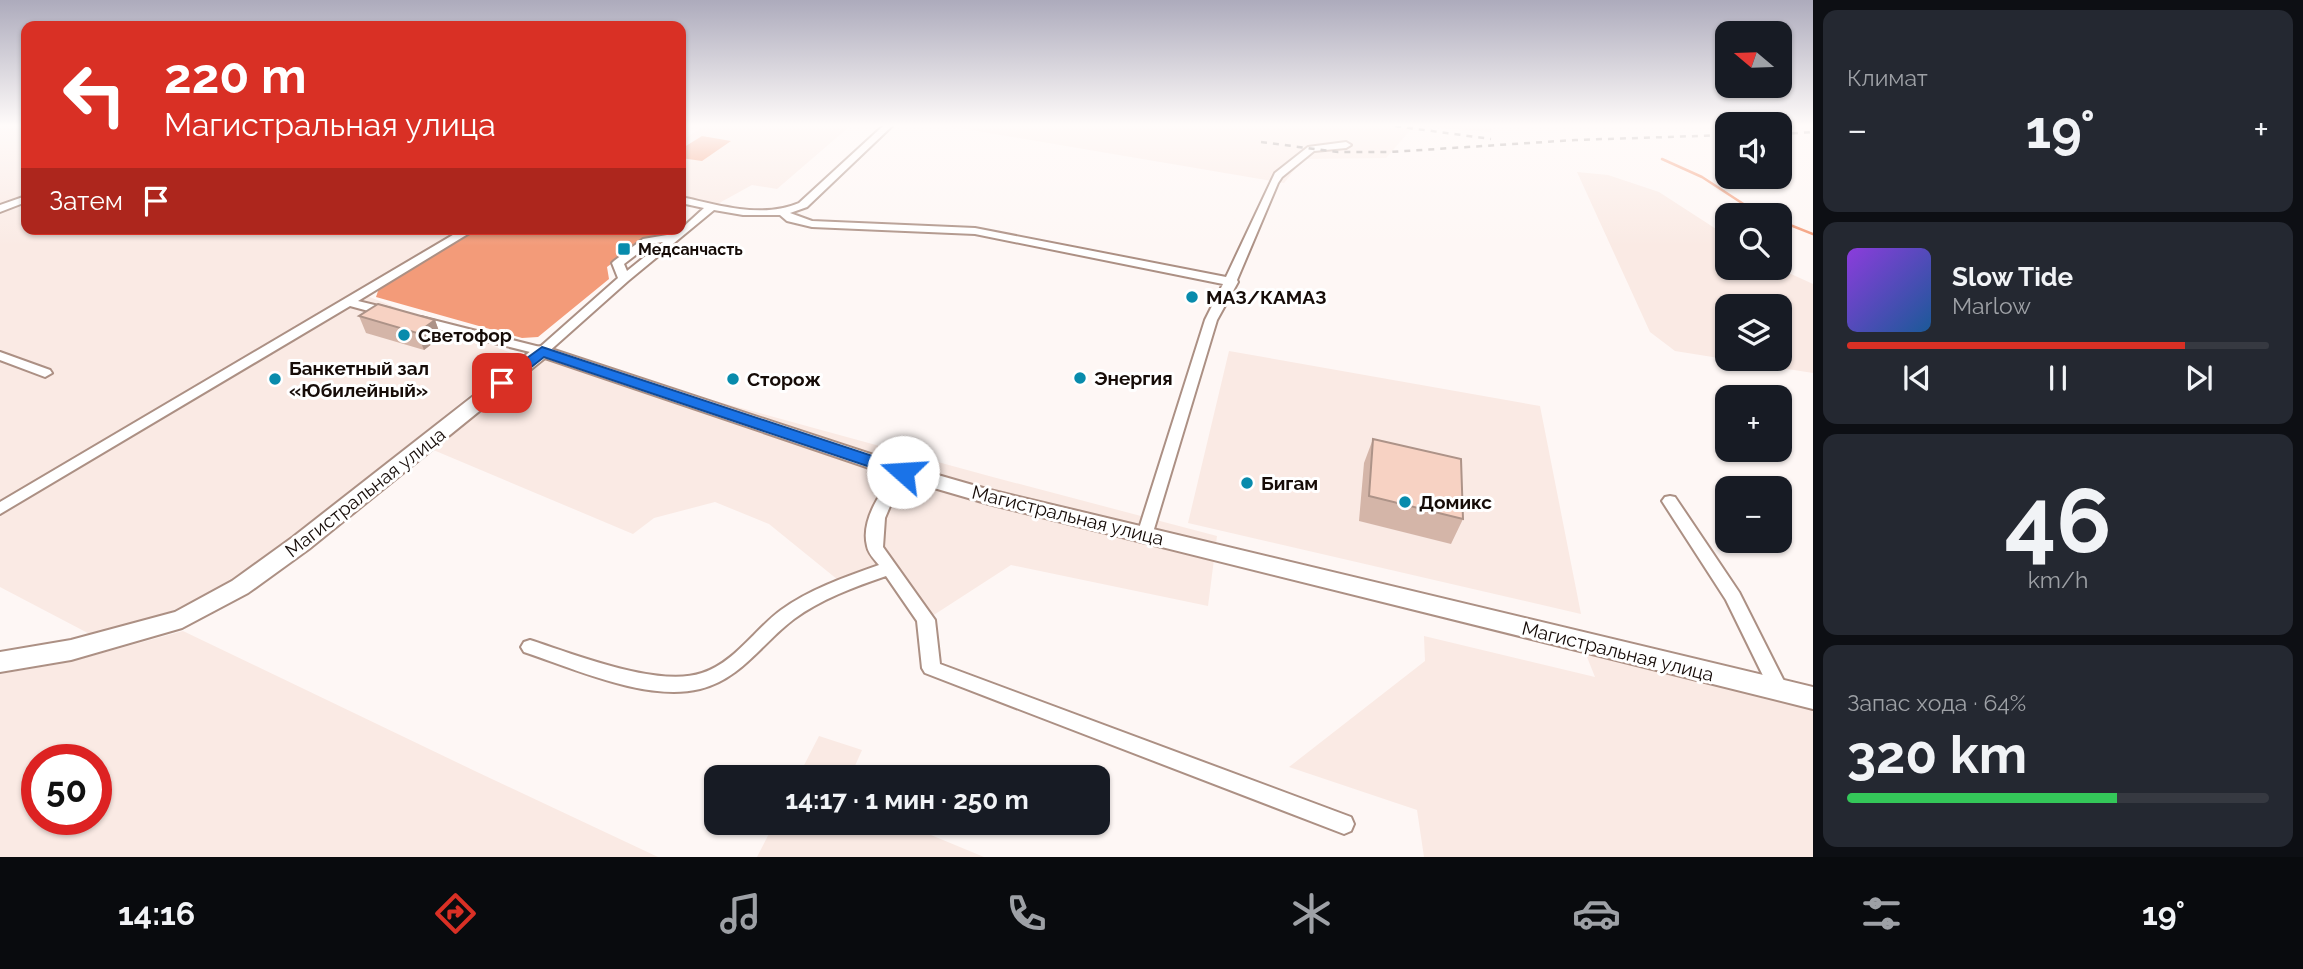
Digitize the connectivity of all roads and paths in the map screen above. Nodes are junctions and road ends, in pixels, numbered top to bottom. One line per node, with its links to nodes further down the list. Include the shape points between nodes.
1 (845, 166): 7 (street, via 803,205)
2 (1289, 166): 11 (street, via 1278,175)
3 (21, 201): 6 (street)
4 (686, 201): 5 (street)
5 (712, 207): 7 (street); 8 (street)
6 (0, 209)
7 (783, 214): 11 (street, via 812,223 975,231)
8 (686, 229)
9 (461, 235): 12 (street)
10 (678, 235): 13 (street, via 647,241 618,263 624,279)
11 (1232, 282): 19 (street, via 1212,320)
12 (348, 302): 13 (street); 18 (street)
13 (542, 351): 16 (main road, Магистральная улица); 22 (main road, Магистральная улица, via 240,587 182,619 71,650)
14 (0, 356): 15 (street)
15 (45, 373)
16 (903, 472): 19 (main road, Магистральная улица); 20 (street, via 888,492 872,534 875,548)
17 (1670, 501): 23 (street, via 1733,597)
18 (0, 509)
19 (1145, 535): 23 (main road, Магистральная улица)
20 (889, 568): 21 (street, via 847,583 788,614 736,663 688,684 606,670); 25 (street, via 926,620 931,668)
21 (530, 647)
22 (0, 662)
23 (1779, 690): 24 (main road, Магистральная улица)
24 (1813, 698)
25 (1344, 824)

